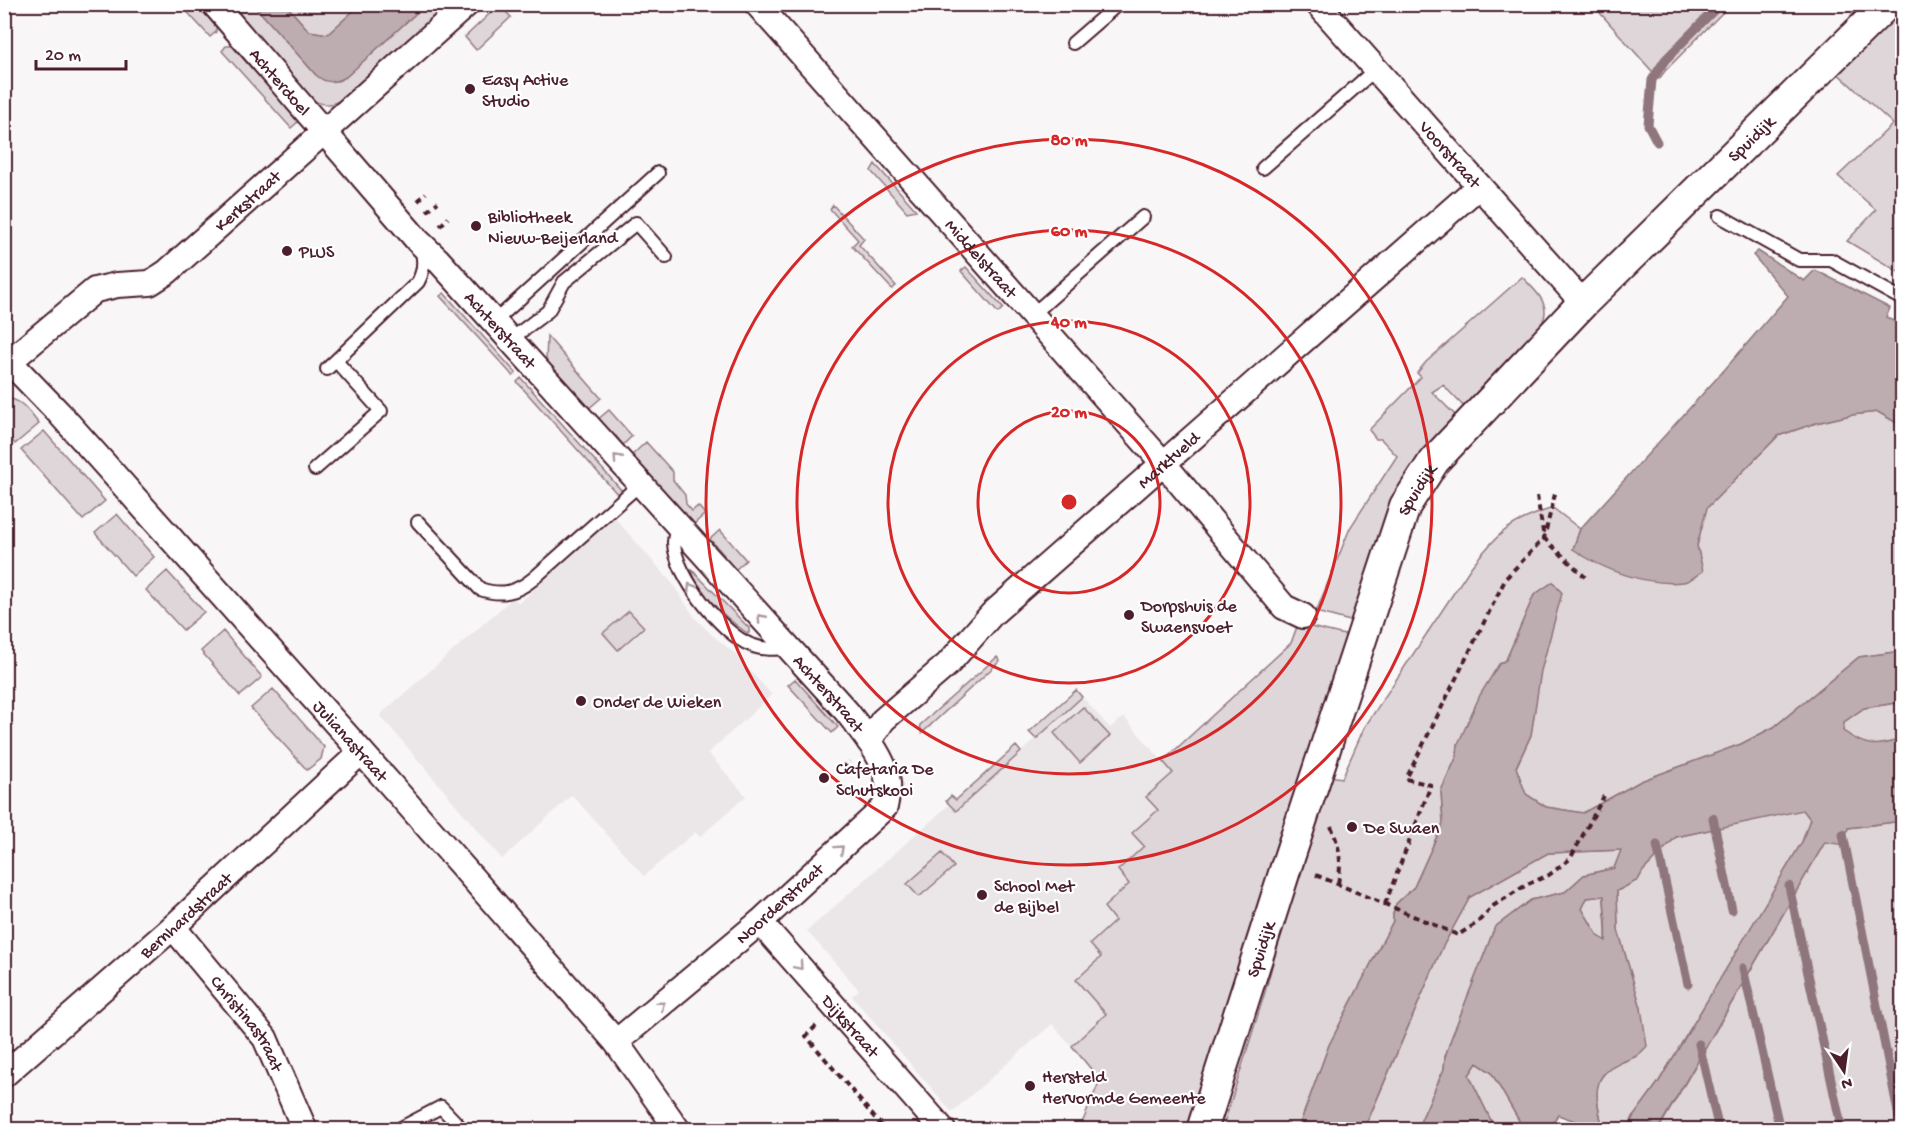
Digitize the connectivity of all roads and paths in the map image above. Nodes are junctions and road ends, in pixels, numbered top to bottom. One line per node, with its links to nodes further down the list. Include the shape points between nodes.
1 (214, 4): 9 (street, Achterdoel)
2 (467, 4): 9 (street, Kerkstraat)
3 (757, 4): 25 (street, Middelstraat)
4 (1118, 4): 7 (lane)
5 (1318, 4): 8 (street, Voorstraat)
6 (1887, 4): 24 (street, Spuidijk)
7 (1073, 43)
8 (1376, 69): 10 (lane); 12 (street, Voorstraat)
9 (324, 132): 21 (street, Achterstraat); 28 (street, Kerkstraat, via 168,272 150,283 94,290)
10 (1263, 168)
11 (658, 173): 26 (lane)
12 (1479, 186): 24 (street, Voorstraat); 29 (street, Marktveld)
13 (426, 193): 14 (path)
14 (417, 201)
15 (438, 202): 16 (path)
16 (426, 212)
17 (1720, 216): 23 (lane, via 1799,260 1831,260)
18 (1143, 217): 25 (lane)
19 (448, 218): 20 (path)
20 (440, 226)
21 (418, 241): 26 (street, Achterstraat); 30 (lane, via 424,264 418,282 331,365 381,411)
22 (666, 257): 27 (lane, via 636,223 564,282 548,311)
23 (1902, 299)
24 (1583, 303): 45 (street, Spuidijk, via 1434,460 1405,506)
25 (1032, 315): 29 (street, Middelstraat)
26 (494, 322): 27 (street, Achterstraat)
27 (510, 340): 31 (street, Achterstraat, one-way to 27)
28 (6, 361): 41 (street, Julianastraat, via 59,413)
29 (1164, 464): 38 (street, Middelstraat, via 1284,607); 40 (street, Marktveld, via 992,615 948,664 884,720)
30 (315, 469)
31 (640, 484): 34 (lane, via 533,579 504,594 480,589); 35 (street, Achterstraat)
32 (1556, 490): 36 (path)
33 (1537, 496): 36 (path)
34 (417, 522)
35 (677, 525): 39 (street, Achterstraat, one-way to 35); 39 (lane, Achterstraat, one-way to 35, via 750,645 713,615 686,579 677,558)
36 (1544, 538): 37 (path); 48 (path, via 1506,578 1406,779 1431,786)
37 (1585, 577)
38 (1303, 616)
39 (788, 648): 40 (street, Achterstraat)
40 (868, 741): 49 (street, Noorderstraat, one-way to 40, via 885,807 888,784 883,766)
41 (361, 752): 50 (street, Bernhardstraat); 52 (street, Julianastraat)
42 (850, 761): 43 (path)
43 (842, 769)
44 (1604, 796): 48 (path, via 1570,859 1493,906 1478,923 1458,935)
45 (1287, 864): 47 (path); 60 (street, Spuidijk)
46 (1341, 870): 47 (path)
47 (1338, 884): 48 (path)
48 (1384, 904)
49 (760, 922): 51 (street, Dijkstraat, one-way to 51); 52 (street, Noorderstraat, one-way to 49)
50 (173, 927): 53 (street, Bernhardstraat); 54 (street, Christinastraat, via 265,1038)
51 (837, 1009): 58 (path, via 806,1036); 59 (street, Dijkstraat)
52 (616, 1042): 57 (street, Julianastraat)
53 (4, 1076)
54 (304, 1130)
55 (397, 1130): 56 (lane, via 441,1107)
56 (463, 1130)
57 (678, 1130)
58 (885, 1130)
59 (944, 1130)
60 (1202, 1130)

